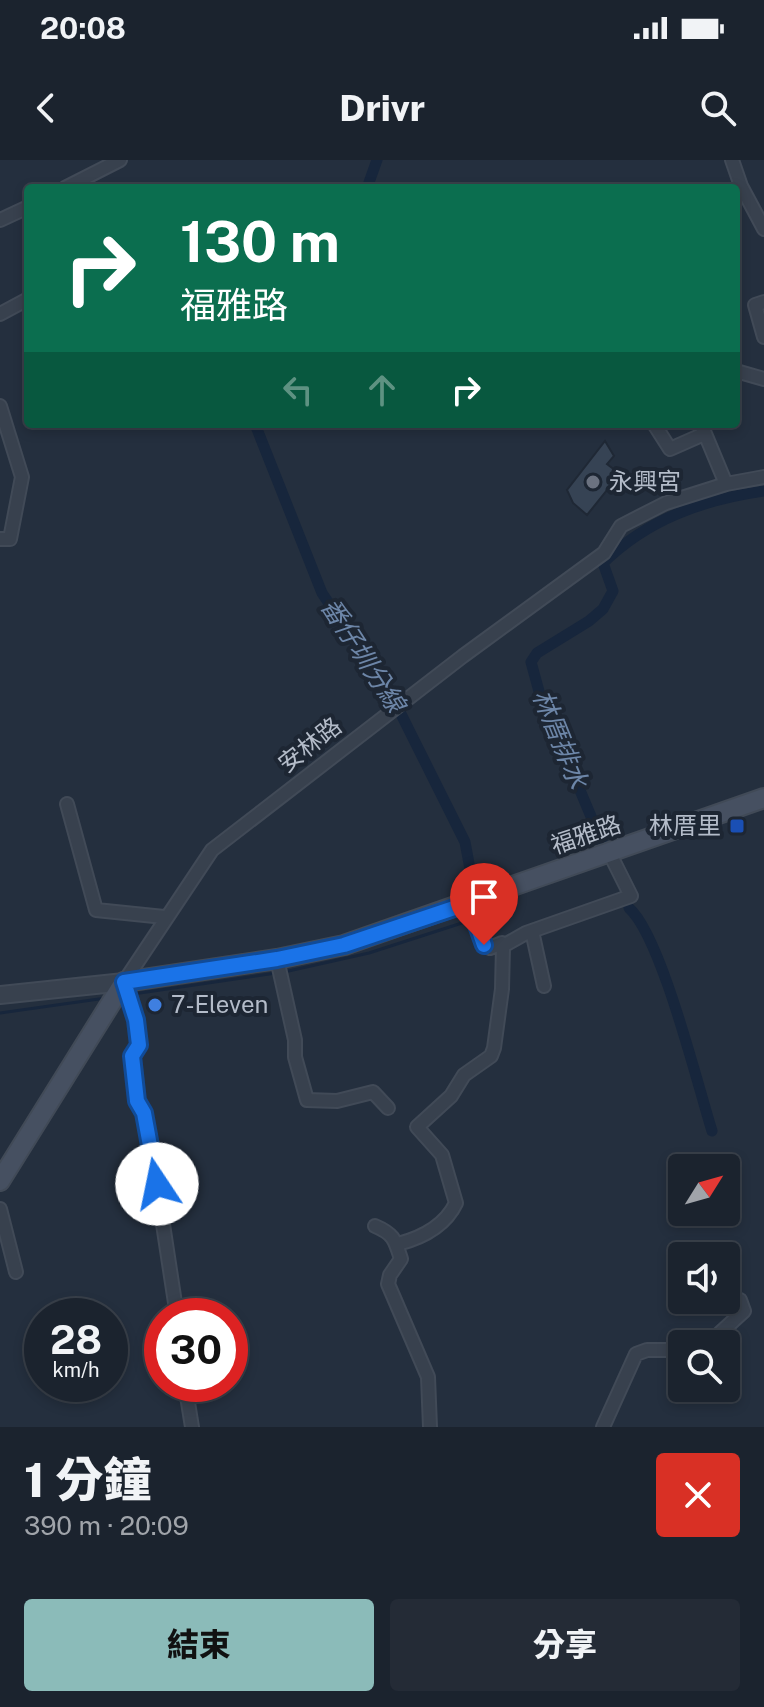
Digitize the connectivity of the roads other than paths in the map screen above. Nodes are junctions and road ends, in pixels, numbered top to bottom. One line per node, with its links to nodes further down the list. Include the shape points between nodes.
1 (120, 160): 3 (street)
2 (732, 160): 6 (street)
3 (73, 184)
4 (24, 209): 5 (street)
5 (0, 220)
6 (764, 229)
7 (24, 301): 9 (street)
8 (764, 302): 10 (street, via 755,305)
9 (0, 314)
10 (764, 337)
11 (740, 372): 12 (street)
12 (764, 379)
13 (0, 406): 18 (street, via 22,477 10,539)
14 (657, 428): 15 (street, via 670,449)
15 (702, 429): 17 (street)
16 (764, 477): 17 (street, 安林路)
17 (726, 484): 23 (street, 安林路, via 666,503 621,526 604,553 212,850)
18 (0, 539)
19 (764, 798): 21 (main road, 福雅路)
20 (67, 804): 23 (street, via 96,910)
21 (609, 852): 22 (main road, 福雅路); 24 (street, via 631,896)
22 (469, 903): 25 (street, via 484,945); 26 (main road, 福雅路)
23 (164, 917): 28 (street, 安林路)
24 (532, 931): 25 (street); 27 (street)
25 (503, 946): 34 (street, via 491,1056 464,1075 451,1096 417,1127 442,1155 456,1203 427,1233)
26 (278, 962): 28 (main road, 福雅路); 30 (street, via 307,1100 337,1101 373,1092)
27 (544, 986)
28 (120, 993): 29 (street, 福雅路); 31 (main road, 安林路); 36 (street, via 136,1020 139,1045 132,1056 137,1101 154,1165)
29 (0, 995)
30 (388, 1108)
31 (0, 1181)
32 (0, 1209): 35 (street)
33 (375, 1226): 34 (street, via 390,1232)
34 (398, 1244): 42 (street, via 401,1259 388,1284 428,1377)
35 (16, 1272)
36 (174, 1298)
37 (740, 1300): 38 (street, via 744,1311)
38 (723, 1330)
39 (668, 1350): 43 (street, via 636,1354)
40 (188, 1402): 41 (street)
41 (192, 1427)
42 (430, 1427)
43 (603, 1427)

